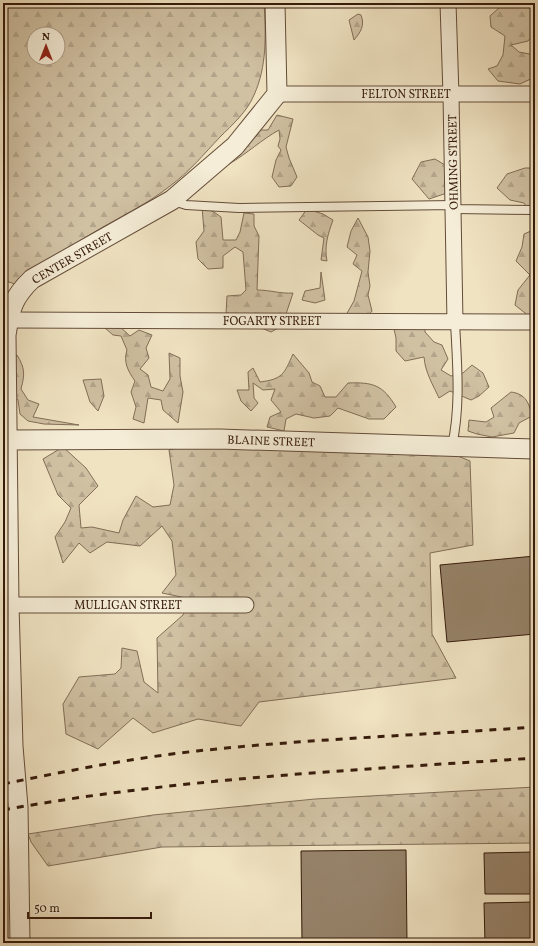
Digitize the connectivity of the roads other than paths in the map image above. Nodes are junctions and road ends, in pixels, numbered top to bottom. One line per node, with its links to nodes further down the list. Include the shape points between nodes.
1 (275, 3): 3 (street)
2 (448, 3): 4 (street, OHMING STREET)
3 (277, 94): 4 (street, FELTON STREET); 6 (street, CENTER STREET, via 235,146)
4 (452, 94): 5 (street, FELTON STREET); 7 (street, OHMING STREET)
5 (535, 94)
6 (172, 200): 7 (lane, via 186,205 239,208); 9 (street, CENTER STREET, via 32,279 21,290)
7 (454, 207): 8 (lane); 10 (street, OHMING STREET)
8 (535, 210)
9 (8, 320): 10 (street, FOGARTY STREET); 12 (street, CENTER STREET)
10 (455, 322): 11 (street, FOGARTY STREET); 13 (lane, via 458,380 456,428)
11 (535, 322)
12 (7, 440): 13 (street, BLAINE STREET, via 220,439); 15 (street, CENTER STREET)
13 (452, 447): 14 (street, BLAINE STREET)
14 (535, 449)
15 (9, 605): 16 (street, MULLIGAN STREET); 17 (street, CENTER STREET)
16 (246, 605)
17 (8, 747): 18 (street, CENTER STREET, via 18,807)
18 (20, 943)

